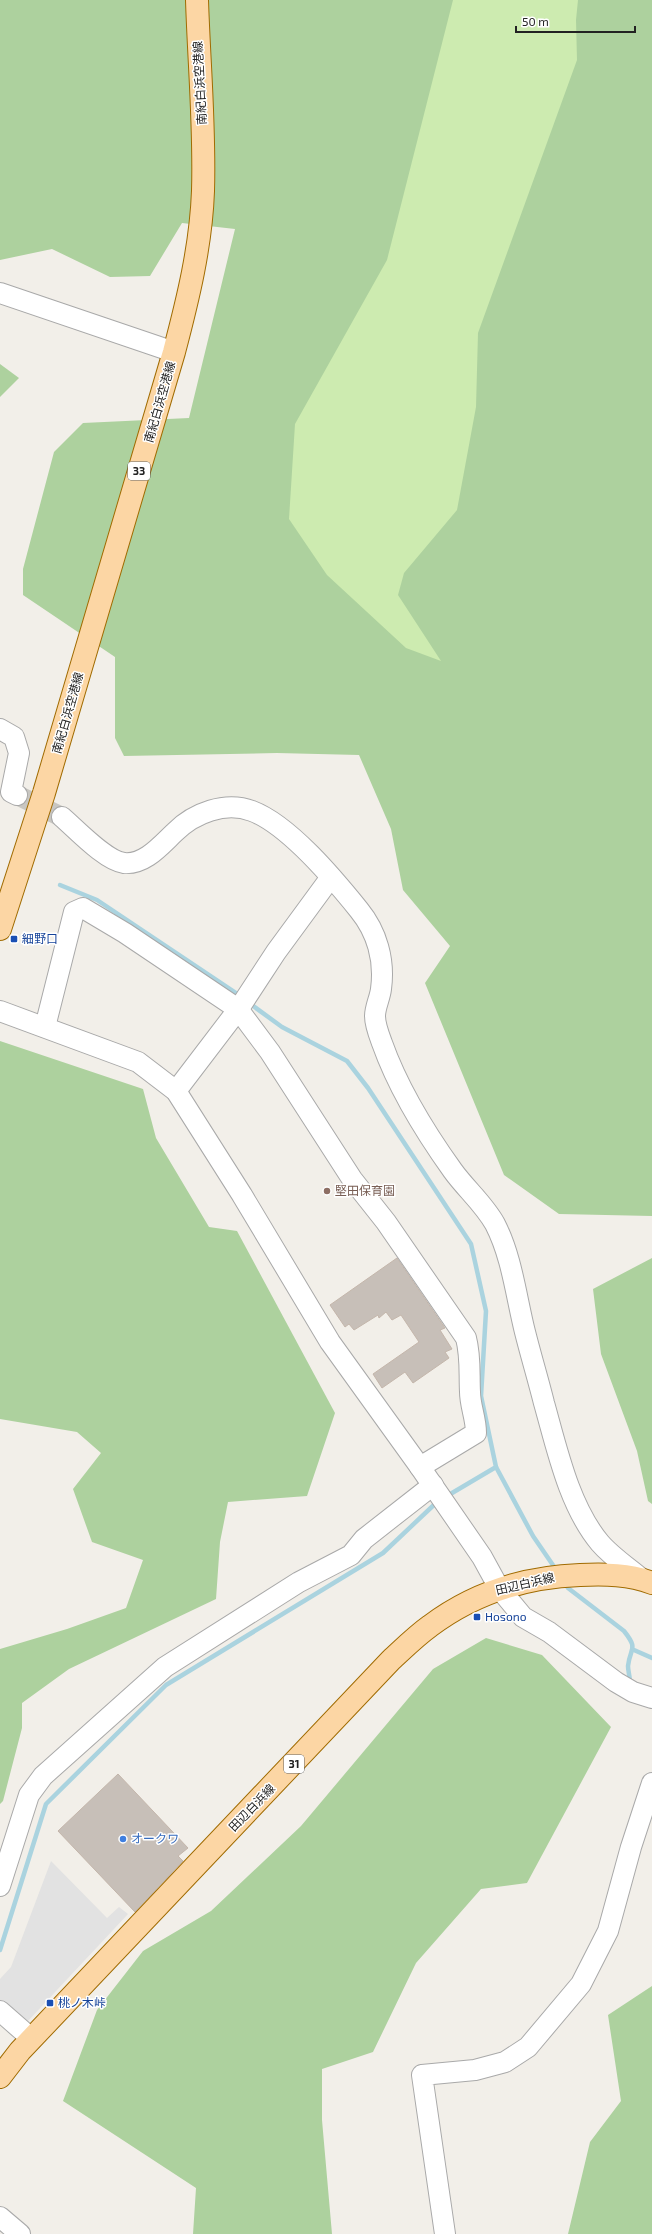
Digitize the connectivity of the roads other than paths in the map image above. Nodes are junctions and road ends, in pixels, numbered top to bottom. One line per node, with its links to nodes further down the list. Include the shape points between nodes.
1 (197, 0): 3 (main road, 南紀白浜空港線 / 33, via 203,126 203,192 198,246)
2 (0, 293): 3 (street)
3 (174, 352): 8 (main road, 南紀白浜空港線 / 33, via 44,793)
4 (0, 729): 5 (street, via 14,737 19,753 11,792)
5 (17, 795)
6 (62, 817): 7 (street, via 114,861 128,864 142,861 187,820 201,813 217,809 250,810 265,818 309,853)
7 (331, 877): 9 (street, via 276,952); 15 (street, via 361,912 374,932 381,956 382,989 375,1015 379,1034 394,1072 441,1154 494,1224 509,1261 525,1333 573,1500 600,1543)
8 (0, 929)
9 (243, 1003): 11 (street, via 83,908 74,912); 12 (street); 13 (street, via 270,1052 352,1178 386,1222 466,1338 470,1353 470,1394 476,1433)
10 (0, 1011): 11 (street)
11 (45, 1027): 12 (street, via 138,1062)
12 (176, 1091): 13 (street, via 330,1342)
13 (420, 1467): 14 (street)
14 (435, 1488): 16 (street, via 482,1557); 19 (street, via 364,1539 351,1555 299,1582 165,1667 43,1776 29,1795)
15 (647, 1582): 16 (main road, 田辺白浜線 / 31, via 603,1574 552,1576)
16 (499, 1588): 17 (street, via 523,1617 549,1632 616,1682 633,1692); 21 (main road, 田辺白浜線 / 31, via 464,1604 430,1626 390,1660)
17 (652, 1698)
18 (652, 1782): 23 (street, via 608,1931 580,1984 528,2047 505,2062 475,2070 422,2075)
19 (0, 1886)
20 (0, 2011): 21 (street)
21 (32, 2039): 22 (main road, 田辺白浜線 / 31)
22 (0, 2077)
23 (445, 2234)

